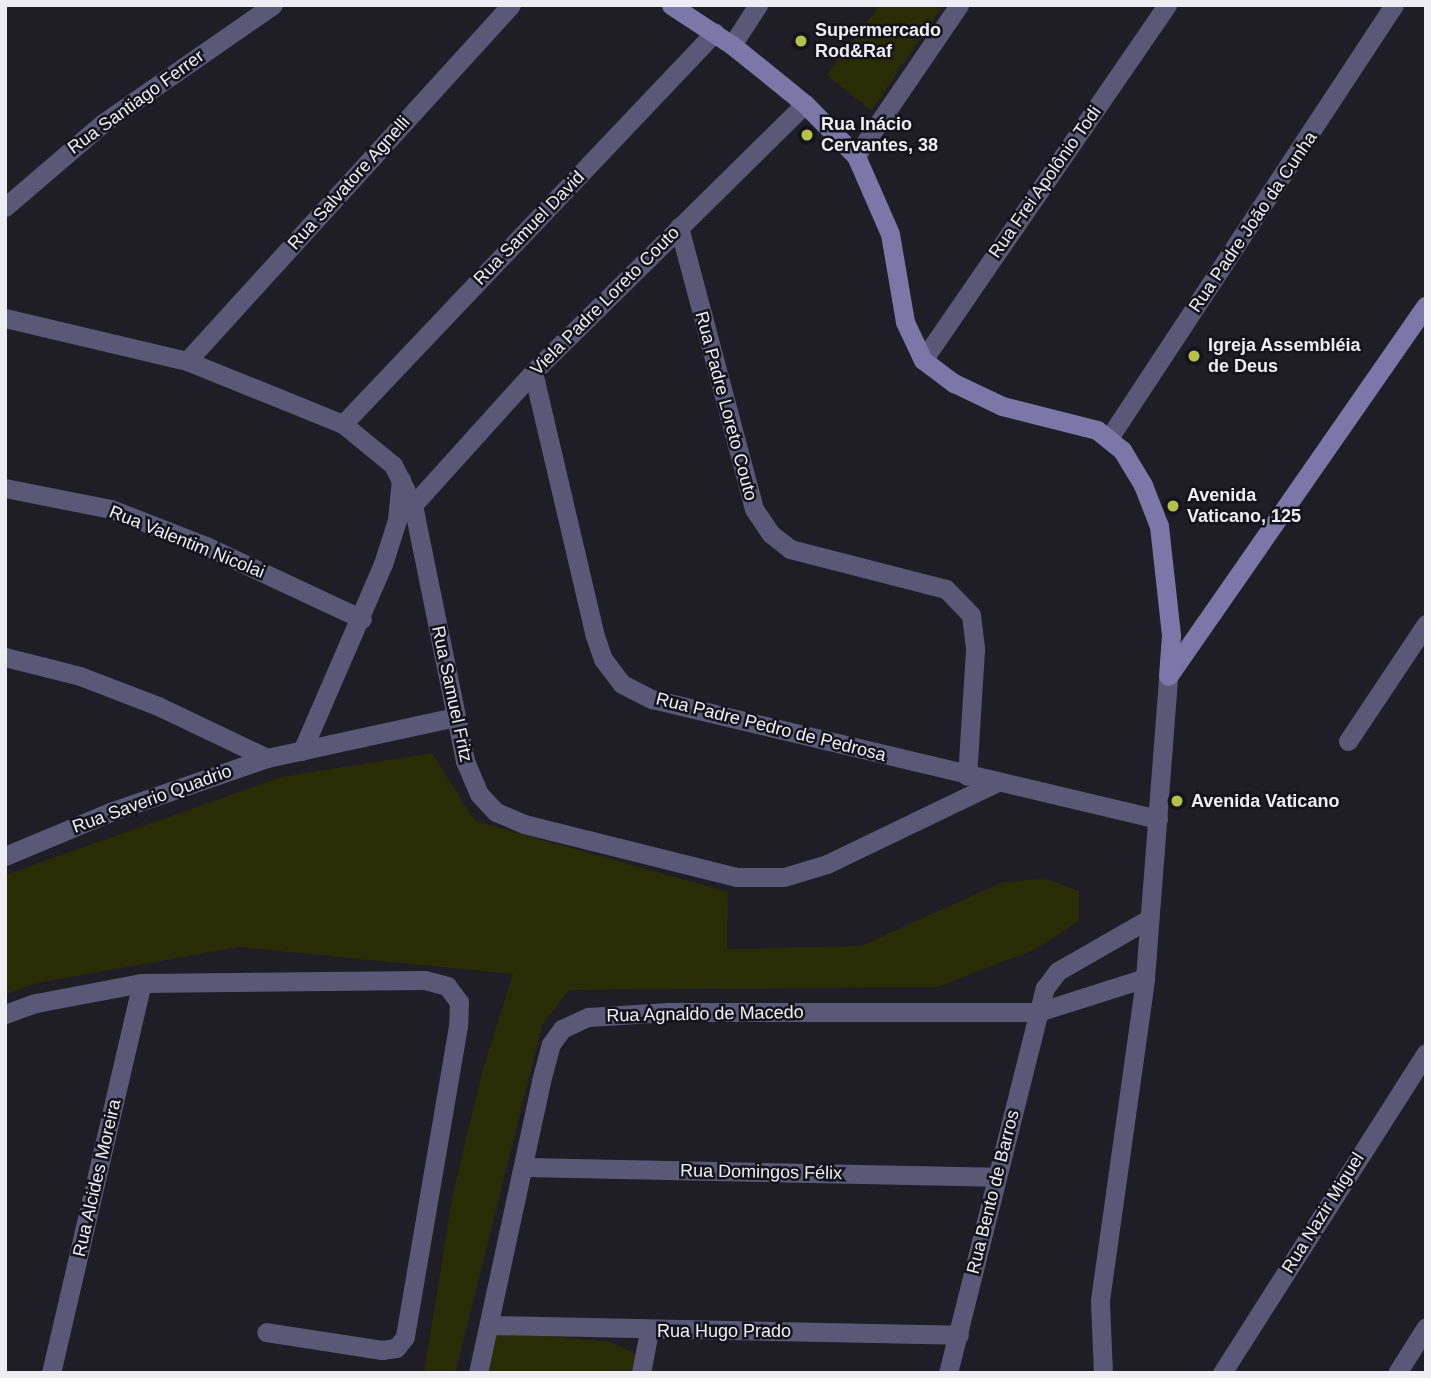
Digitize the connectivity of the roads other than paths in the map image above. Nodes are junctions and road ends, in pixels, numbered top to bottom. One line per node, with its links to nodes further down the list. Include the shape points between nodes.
1 (273, 5): 12 (street, Rua Santiago Ferrer, via 103,123)
2 (511, 5): 17 (street, Rua Salvatore Agnelli)
3 (671, 5): 8 (main road)
4 (758, 5): 9 (street)
5 (959, 5): 11 (street)
6 (1167, 5): 16 (street, Rua Frei Apolônio Todi)
7 (1394, 5): 20 (street, Rua Padre João da Cunha)
8 (715, 32): 9 (main road); 19 (street, Rua Samuel David)
9 (732, 45): 10 (main road)
10 (805, 104): 11 (main road); 13 (street, Viela Padre Loreto Couto)
11 (856, 156): 16 (main road, via 890,234 905,322)
12 (5, 207)
13 (679, 227): 18 (street, Viela Padre Loreto Couto); 32 (street, Rua Padre Loreto Couto, via 751,498 771,534 790,549 946,589 971,615 975,650)
14 (1426, 305): 27 (main road)
15 (5, 318): 17 (street, Rua Samuel Fritz)
16 (923, 360): 20 (main road, via 954,383 1002,406 1097,430)
17 (187, 361): 19 (street, Rua Samuel Fritz)
18 (533, 372): 23 (street, Viela Padre Loreto Couto); 32 (street, Rua Padre Pedro de Pedrosa, via 594,633 603,659 622,684 652,699)
19 (343, 424): 21 (street, Rua Samuel Fritz, via 393,465)
20 (1110, 438): 27 (main road, via 1143,485 1159,526 1171,635)
21 (401, 479): 23 (street, Rua Samuel Fritz); 24 (street, via 397,520)
22 (5, 488): 24 (street, Rua Valentim Nicolai, via 111,509)
23 (413, 505): 28 (street, Rua Samuel Fritz)
24 (362, 619): 30 (street)
25 (1426, 624): 29 (street)
26 (5, 657): 31 (street, via 80,676 132,696)
27 (1168, 676): 34 (street)
28 (455, 718): 30 (street, Rua Saverio Quadrio); 33 (street, Rua Samuel Fritz, via 479,794 496,812 524,824 736,877 784,877 827,864)
29 (1348, 741)
30 (302, 751): 31 (street, Rua Saverio Quadrio)
31 (267, 758): 35 (street, Rua Saverio Quadrio, via 110,811)
32 (967, 776): 33 (street, Rua Padre Pedro de Pedrosa)
33 (995, 783): 34 (street, Rua Padre Pedro de Pedrosa)
34 (1158, 819): 36 (street)
35 (5, 856)
36 (1147, 920): 37 (street); 39 (street, Rua Bento de Barros, via 1058,971 1045,988)
37 (1145, 978): 39 (street); 53 (street, via 1100,1300)
38 (142, 983): 40 (street, via 36,1003); 47 (street, via 425,980 447,986 459,1002 405,1337 396,1348 382,1350); 49 (street, Rua Alcides Moreira)
39 (1038, 1012): 42 (street, Rua Agnaldo de Macedo, via 706,1012 588,1017 562,1029 551,1044); 43 (street, Rua Bento de Barros)
40 (5, 1014)
41 (1426, 1053): 54 (street, Rua Nazir Miguel)
42 (525, 1167): 43 (street, Rua Domingos Félix); 44 (street, Rua Agnaldo de Macedo)
43 (996, 1177): 48 (street, Rua Bento de Barros)
44 (490, 1325): 46 (street, Rua Hugo Prado); 50 (street, Rua Agnaldo de Macedo)
45 (1426, 1327): 55 (street)
46 (649, 1331): 48 (street, Rua Hugo Prado); 51 (street)
47 (266, 1332)
48 (959, 1335): 52 (street, Rua Bento de Barros)
49 (51, 1373)
50 (478, 1373)
51 (641, 1373)
52 (948, 1373)
53 (1103, 1373)
54 (1222, 1373)
55 (1397, 1373)

